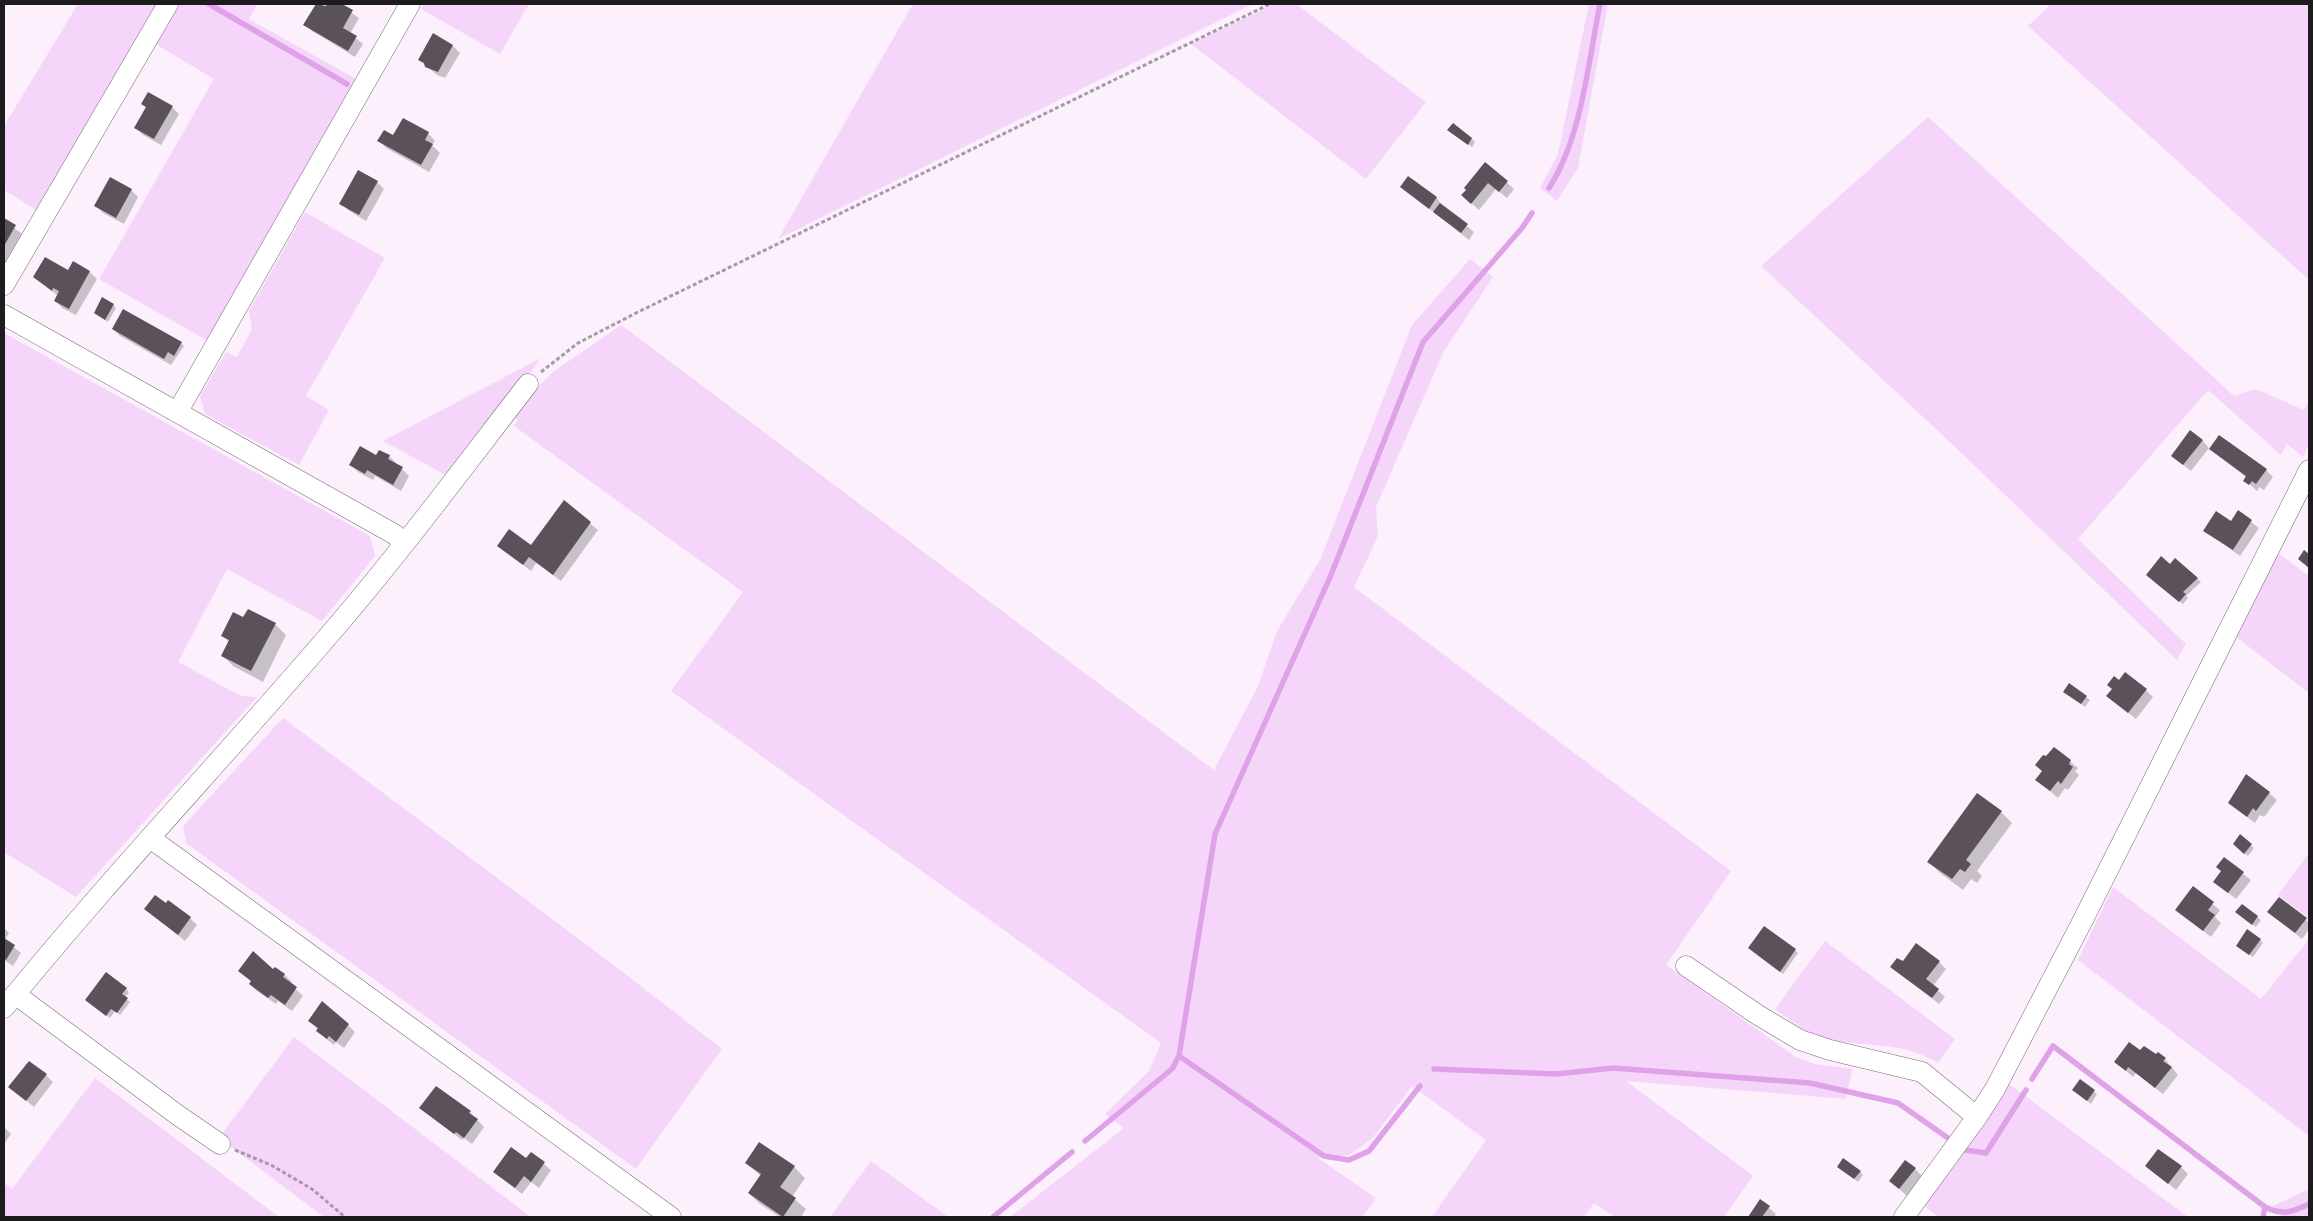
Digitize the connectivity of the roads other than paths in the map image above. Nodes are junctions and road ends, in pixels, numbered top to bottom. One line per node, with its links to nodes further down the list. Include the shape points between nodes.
1 (168, 4): 3 (street)
2 (410, 4): 6 (street)
3 (4, 285)
4 (4, 315): 6 (street)
5 (528, 384): 8 (street)
6 (178, 411): 8 (street)
7 (2309, 470): 12 (street, via 2082,922)
8 (404, 542): 9 (street, via 328,636)
9 (150, 838): 11 (street); 14 (street)
10 (1686, 966): 12 (street, via 1800,1040 1922,1072)
11 (9, 1001): 13 (street)
12 (1977, 1117): 15 (street)
13 (220, 1144)
14 (672, 1217)
15 (1904, 1217)

